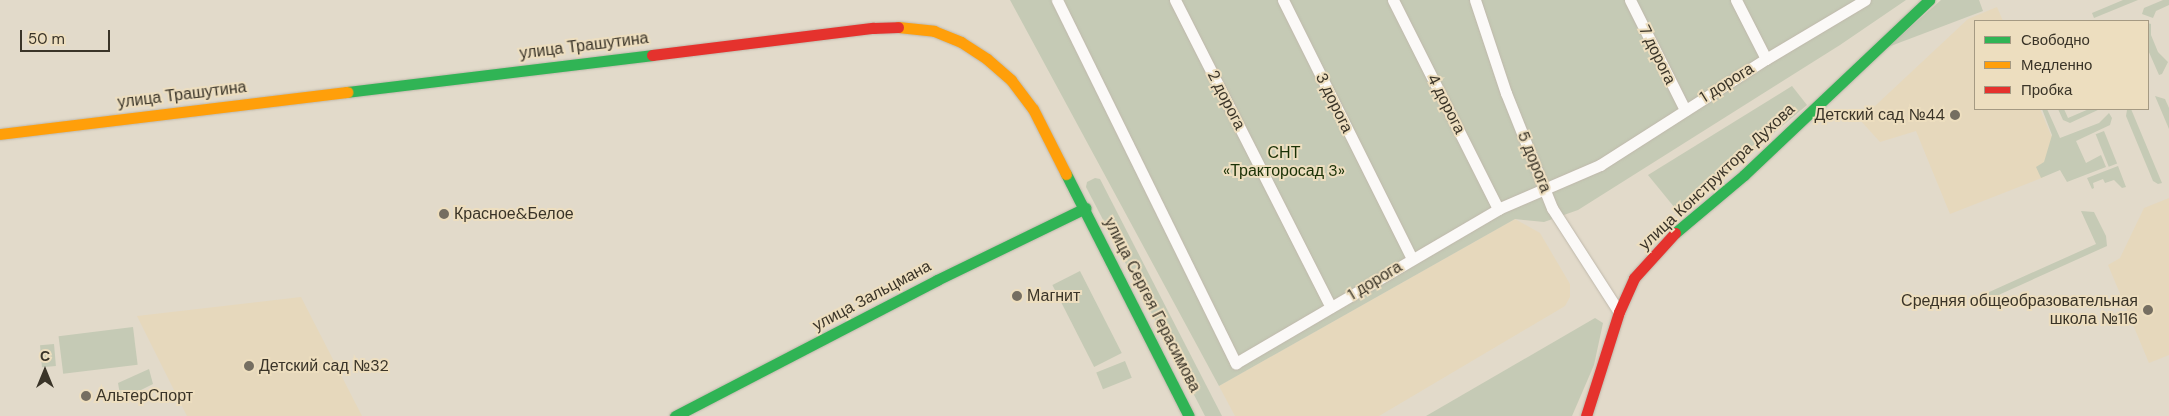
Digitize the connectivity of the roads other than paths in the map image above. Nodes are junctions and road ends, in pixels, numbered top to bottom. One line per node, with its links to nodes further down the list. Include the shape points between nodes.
1 (1057, 0): 18 (street, 1 дорога, via 1236,363)
2 (1175, 0): 18 (street, 2 дорога)
3 (1283, 0): 17 (street, 3 дорога)
4 (1393, 0): 16 (street, 4 дорога)
5 (1475, 0): 14 (street, 5 дорога, via 1506,92)
6 (1630, 0): 12 (street, 7 дорога)
7 (1736, 0): 11 (street)
8 (1865, 0): 10 (street, 1 дорога)
9 (1929, 0): 19 (street, улица Конструктора Духова, via 1744,175 1667,240 1634,278)
10 (1849, 4): 11 (street, 1 дорога)
11 (1766, 59): 12 (street, 1 дорога)
12 (1685, 110): 14 (street, 1 дорога, via 1600,165)
13 (0, 134): 15 (street, улица Трашутина, via 459,77 902,27 934,31 961,42 1012,80 1034,109)
14 (1545, 189): 16 (street, 1 дорога); 19 (street, 5 дорога, via 1552,208)
15 (1085, 208): 20 (street, улица Зальцмана, via 937,280); 21 (street, улица Сергея Герасимова)
16 (1498, 209): 17 (street, 1 дорога)
17 (1412, 259): 18 (street, 1 дорога)
18 (1331, 307)
19 (1619, 312): 22 (street, улица Конструктора Духова)
20 (675, 416)
21 (1189, 416)
22 (1586, 416)

